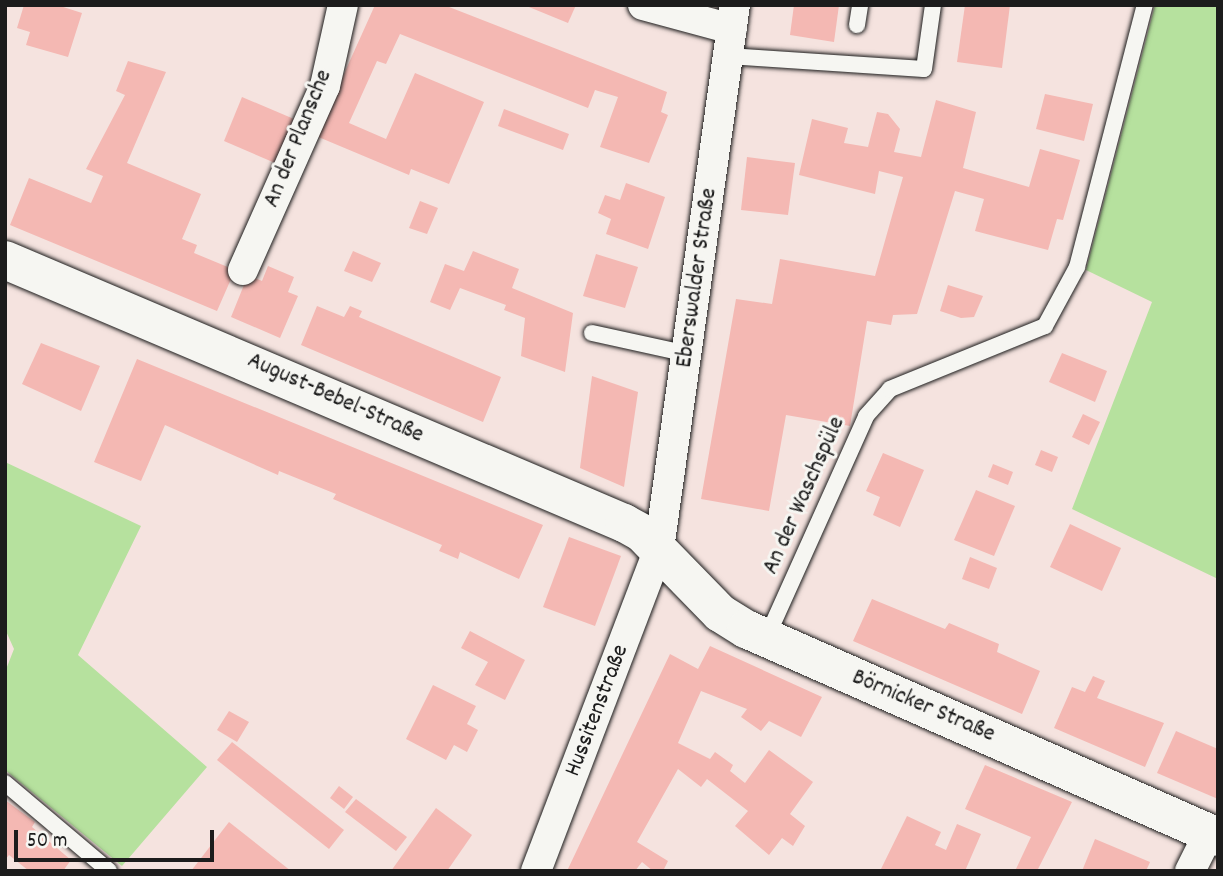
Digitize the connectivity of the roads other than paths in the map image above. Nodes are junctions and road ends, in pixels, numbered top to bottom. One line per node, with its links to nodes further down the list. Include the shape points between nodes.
1 (343, 5): 9 (street, An der Plansche, via 325,86)
2 (643, 5): 7 (street)
3 (860, 5): 6 (lane)
4 (933, 5): 7 (lane, via 925,69)
5 (1145, 5): 13 (lane, An der Waschspüle, via 1104,178 1073,278 1045,326 890,389 866,416)
6 (858, 25)
7 (732, 30): 11 (street, Eberswalder Straße)
8 (5, 260): 12 (main road, August-Bebel-Straße, via 624,523)
9 (243, 270)
10 (592, 333): 11 (lane)
11 (688, 354): 12 (street, Eberswalder Straße)
12 (659, 550): 13 (main road, Börnicker Straße, via 720,613); 17 (street, Hussitenstraße)
13 (766, 639): 15 (main road, Börnicker Straße)
14 (5, 783): 16 (lane)
15 (1214, 835): 18 (street)
16 (109, 871)
17 (536, 871)
18 (1189, 871)

